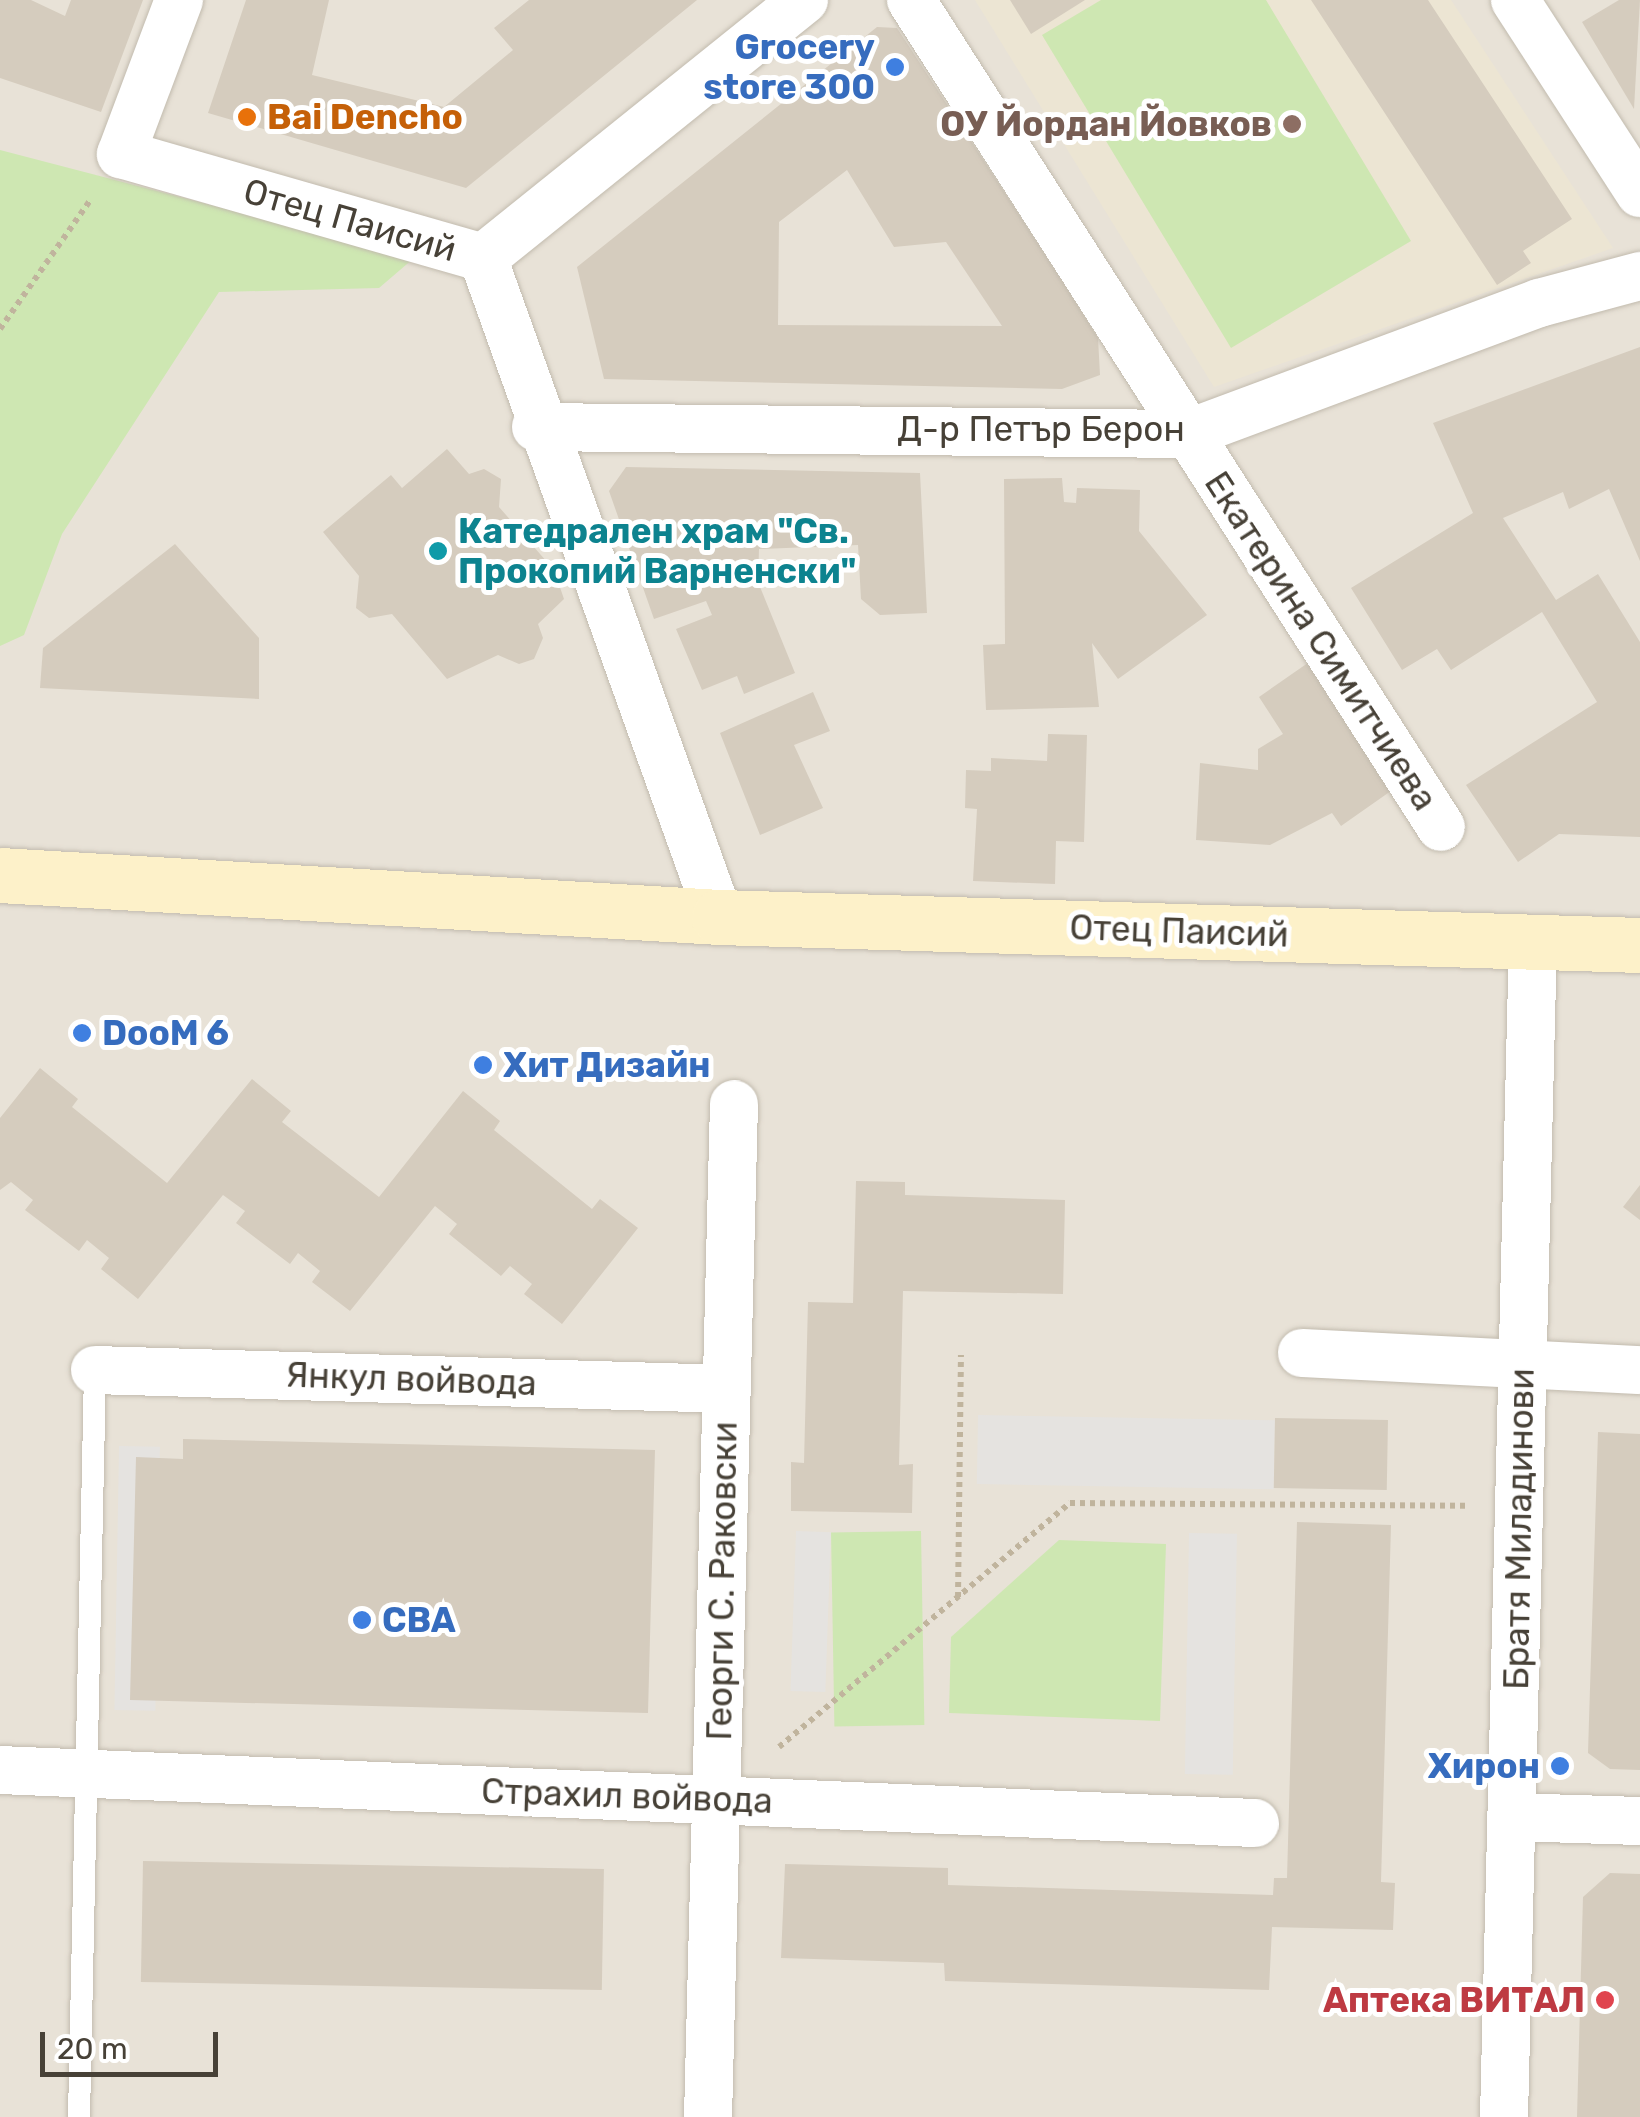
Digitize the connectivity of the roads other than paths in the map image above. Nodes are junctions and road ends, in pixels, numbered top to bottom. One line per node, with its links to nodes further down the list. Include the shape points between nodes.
1 (180, 0): 6 (street, Отец Паисий, via 121,154)
2 (804, 0): 6 (street)
3 (910, 0): 9 (street, Екатерина Симитчиева)
4 (1515, 0): 5 (street)
5 (1640, 193)
6 (483, 258): 8 (street, Отец Паисий)
7 (1640, 276): 9 (street, Д-р Петър Берон)
8 (536, 426): 9 (street, Д-р Петър Берон); 12 (street, Отец Паисий)
9 (1187, 434): 10 (street, Екатерина Симитчиева)
10 (1441, 827)
11 (0, 875): 12 (street, Отец Паисий)
12 (719, 918): 13 (street, Отец Паисий)
13 (1533, 941): 14 (street, Отец Паисий); 17 (street, Братя Миладинови)
14 (1640, 945)
15 (734, 1104): 20 (street, Георги С. Раковски)
16 (1302, 1354): 17 (street)
17 (1523, 1364): 19 (street); 24 (street, Братя Миладинови)
18 (95, 1370): 20 (street, Янкул войвода); 22 (lane)
19 (1640, 1370)
20 (726, 1388): 23 (street, Георги С. Раковски)
21 (0, 1770): 22 (street, Страхил войвода)
22 (86, 1774): 23 (street, Страхил войвода); 27 (lane)
23 (716, 1800): 26 (street, Страхил войвода); 28 (street, Георги С. Раковски)
24 (1512, 1818): 25 (street); 29 (street, Братя Миладинови)
25 (1640, 1821)
26 (1255, 1823)
27 (79, 2117)
28 (708, 2117)
29 (1504, 2117)

